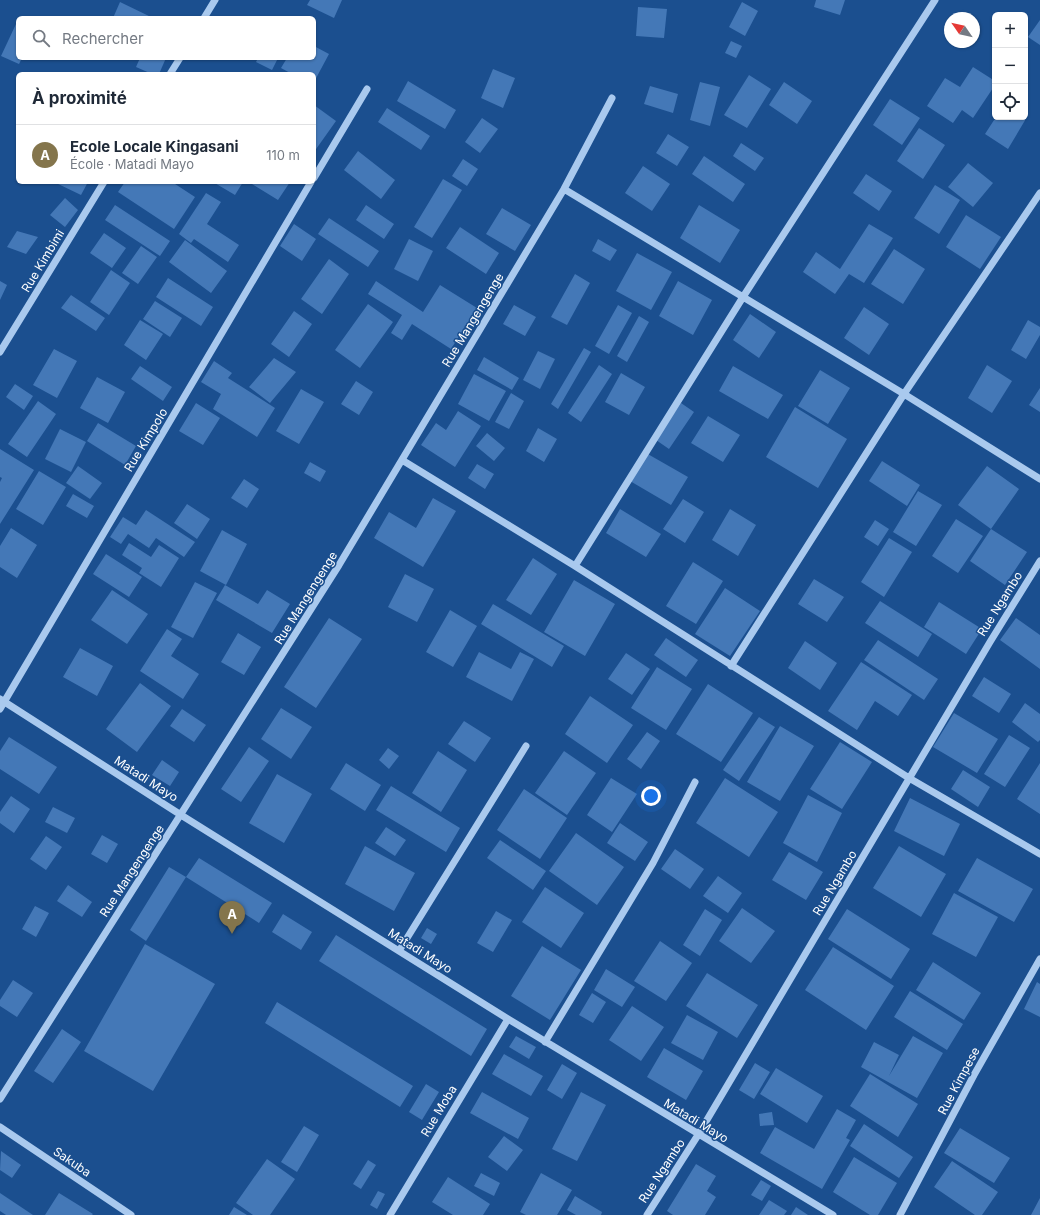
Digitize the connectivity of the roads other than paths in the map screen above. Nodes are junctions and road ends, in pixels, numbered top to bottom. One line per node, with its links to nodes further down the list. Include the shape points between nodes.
1 (215, 0): 3 (street)
2 (935, 0): 13 (street)
3 (205, 16)
4 (179, 60): 5 (street)
5 (171, 72)
6 (366, 89): 8 (street)
7 (612, 98): 11 (street, Rue Mangengenge)
8 (316, 175)
9 (103, 184): 14 (street, Rue Kimbimi)
10 (310, 184): 21 (street, Rue Kimpolo)
11 (564, 189): 13 (street); 16 (street, Rue Mangengenge)
12 (1040, 193): 15 (street)
13 (743, 297): 15 (street); 19 (street)
14 (0, 352)
15 (904, 394): 17 (street); 20 (street)
16 (402, 460): 19 (street); 26 (street, Rue Mangengenge, via 340,565)
17 (1040, 479)
18 (1040, 561): 24 (street, Rue Ngambo)
19 (575, 566): 20 (street)
20 (731, 666): 24 (street)
21 (2, 700): 22 (street, Rue Kimpolo); 26 (street, Matadi Mayo)
22 (0, 709)
23 (526, 746): 28 (street)
24 (909, 778): 27 (street); 34 (street, Rue Ngambo)
25 (694, 782): 31 (street, via 653,863)
26 (182, 815): 28 (street, Matadi Mayo); 32 (street, Rue Mangengenge)
27 (1040, 854)
28 (399, 951): 30 (street, Matadi Mayo)
29 (1040, 959): 39 (street, Rue Kimpese, via 974,1075)
30 (508, 1019): 31 (street, Matadi Mayo); 36 (street, Rue Moba)
31 (545, 1042): 34 (street, Matadi Mayo)
32 (0, 1099)
33 (0, 1127): 35 (street, Sakuba)
34 (698, 1135): 37 (street, Rue Ngambo); 38 (street, Matadi Mayo)
35 (131, 1215)
36 (390, 1215)
37 (647, 1215)
38 (833, 1215)
39 (900, 1215)

